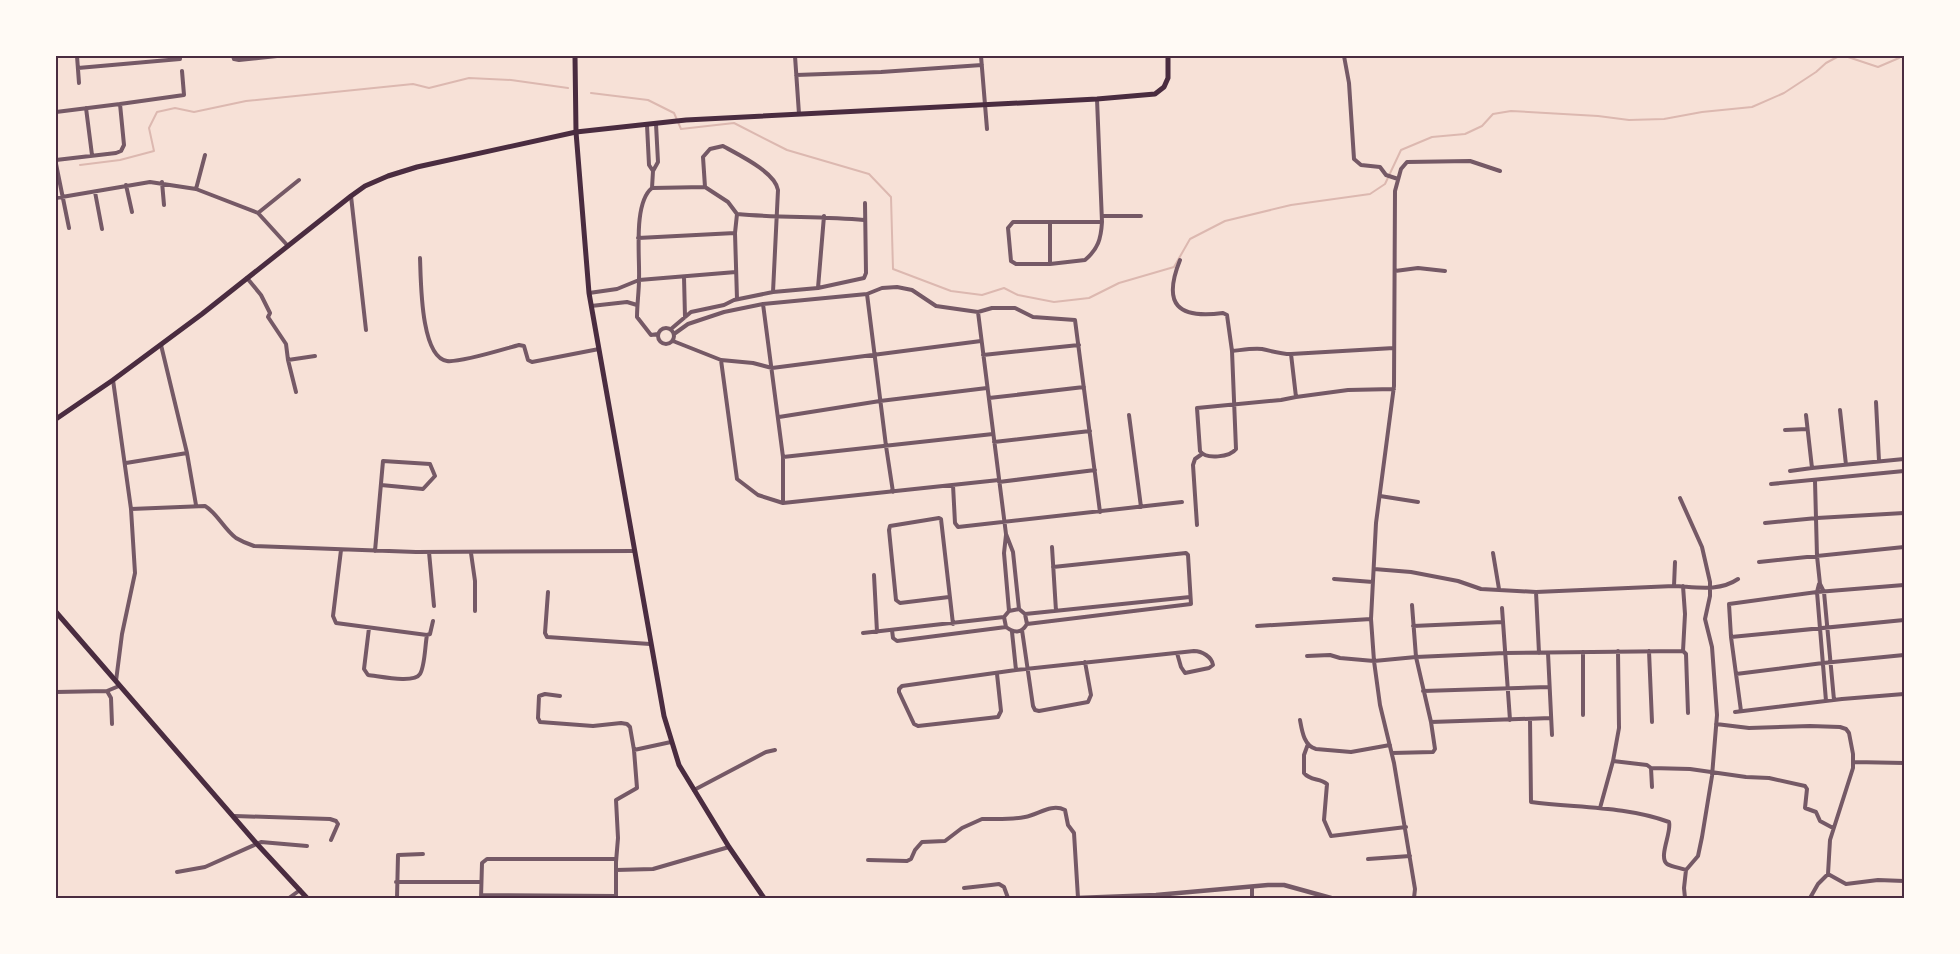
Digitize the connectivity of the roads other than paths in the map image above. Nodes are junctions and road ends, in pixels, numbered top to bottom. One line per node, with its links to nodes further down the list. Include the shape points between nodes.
1 (77, 56): 11 (street)
2 (234, 56): 3 (street, via 239,60)
3 (277, 56)
4 (575, 56): 24 (main road)
5 (795, 56): 13 (street)
6 (981, 56): 10 (street)
7 (1168, 56): 15 (main road, via 1168,78 1155,94)
8 (1344, 56): 30 (street, via 1354,159 1362,165 1380,167)
9 (180, 59): 11 (street)
10 (982, 65): 13 (street); 17 (street)
11 (78, 68): 14 (street)
12 (182, 71): 16 (street, via 184,95)
13 (796, 75): 20 (street)
14 (79, 83)
15 (1097, 99): 17 (main road); 47 (street)
16 (120, 104): 18 (street); 25 (street, via 123,148 116,153)
17 (986, 104): 20 (main road); 23 (street)
18 (86, 108): 19 (street); 25 (street)
19 (56, 112)
20 (799, 114): 21 (main road)
21 (656, 124): 22 (main road); 28 (street, via 658,162)
22 (647, 125): 24 (main road); 28 (street, via 649,165)
23 (987, 129)
24 (576, 132): 38 (main road, via 417,167 365,186); 69 (main road)
25 (92, 155): 27 (street)
26 (205, 155): 36 (street)
27 (56, 162): 39 (street)
28 (653, 171): 35 (street)
29 (1500, 171): 30 (street, via 1470,161 1412,161 1403,165)
30 (1396, 179): 61 (street)
31 (299, 180): 44 (street)
32 (162, 183): 33 (street); 36 (street); 42 (street)
33 (126, 185): 37 (street); 43 (street)
34 (705, 187): 35 (street); 45 (street, via 728,202); 49 (street, via 703,157 710,149 723,146 775,180)
35 (652, 188): 56 (street, via 647,192)
36 (196, 189): 44 (street)
37 (95, 192): 39 (street); 54 (street)
38 (351, 196): 57 (main road); 79 (street)
39 (62, 197): 40 (street); 53 (street)
40 (56, 198)
41 (865, 203): 50 (street)
42 (164, 205)
43 (132, 212)
44 (258, 213): 57 (street)
45 (737, 214): 49 (street); 55 (street)
46 (824, 216): 49 (street); 50 (street); 67 (street)
47 (1102, 216): 48 (street); 52 (street)
48 (1141, 216)
49 (777, 218): 68 (street)
50 (864, 220): 67 (street, via 864,278)
51 (1050, 222): 52 (street); 60 (street); 60 (street, via 1013,222 1008,228 1013,263)
52 (1102, 222): 60 (street, via 1098,246 1085,260)
53 (69, 228)
54 (102, 229)
55 (735, 233): 56 (street); 63 (street)
56 (638, 238): 66 (street)
57 (288, 246): 65 (main road)
58 (420, 258): 87 (street, via 426,327 432,350 441,359 457,360 519,345 524,346 532,362)
59 (1180, 260): 88 (street, via 1172,281 1174,300 1191,315 1227,315)
60 (1050, 264)
61 (1395, 271): 62 (street); 86 (street)
62 (1445, 271)
63 (736, 272): 64 (street); 71 (street)
64 (684, 277): 66 (street); 77 (street)
65 (247, 278): 84 (main road); 93 (street, via 286,344)
66 (639, 280): 69 (street, via 617,289); 73 (street)
67 (818, 288): 68 (street)
68 (773, 292): 71 (street)
69 (589, 293): 74 (main road)
70 (867, 294): 72 (street); 75 (street, via 882,288 912,290 936,306); 90 (street)
71 (737, 299): 77 (street)
72 (763, 304): 80 (street, via 724,312); 95 (street)
73 (637, 305): 74 (street, via 627,302); 81 (street, via 641,323 651,335)
74 (591, 306): 87 (main road)
75 (978, 312): 83 (street); 85 (street, via 1015,308 1033,317 1075,320)
76 (1905, 316): 78 (street)
77 (685, 317): 80 (street)
78 (1905, 323)
79 (366, 330)
80 (672, 332): 81 (street, via 663,328); 82 (street)
81 (658, 334): 82 (street, via 663,343)
82 (672, 341): 94 (street)
83 (981, 341): 90 (street); 91 (street)
84 (161, 344): 96 (main road); 117 (street)
85 (1079, 345): 91 (street); 97 (street)
86 (1394, 348): 89 (street); 99 (street)
87 (599, 349): 153 (main road)
88 (1232, 351): 89 (street, via 1263,349); 105 (street)
89 (1291, 354): 101 (street)
90 (875, 355): 95 (street); 103 (street)
91 (983, 355): 98 (street)
92 (315, 356): 93 (street)
93 (288, 360): 100 (street)
94 (721, 360): 95 (street); 138 (street, via 737,479 758,495)
95 (772, 368): 109 (street)
96 (113, 380): 110 (main road); 122 (street)
97 (1084, 387): 102 (street); 113 (street)
98 (987, 388): 102 (street); 103 (street)
99 (1394, 389): 101 (street); 134 (street)
100 (296, 392)
101 (1296, 397): 105 (street)
102 (989, 398): 114 (street)
103 (880, 401): 109 (street); 116 (street)
104 (1876, 402): 121 (street)
105 (1234, 405): 118 (street, via 1235,451); 118 (street, via 1196,408)
106 (1840, 410): 123 (street)
107 (1129, 415): 140 (street)
108 (1806, 415): 111 (street)
109 (779, 417): 119 (street)
110 (56, 419)
111 (1807, 429): 112 (street); 124 (street)
112 (1785, 430)
113 (1090, 431): 115 (street); 125 (street)
114 (993, 434): 115 (street); 116 (street)
115 (994, 442): 128 (street)
116 (886, 446): 119 (street); 133 (street)
117 (187, 453): 122 (street); 139 (street)
118 (1202, 454): 147 (street, via 1193,461)
119 (783, 457): 138 (street)
120 (1905, 459): 121 (street)
121 (1880, 461): 123 (street)
122 (125, 463): 141 (street)
123 (1846, 465): 124 (street)
124 (1812, 468): 126 (street)
125 (1095, 470): 128 (street); 142 (street)
126 (1790, 471)
127 (1905, 471): 129 (street)
128 (999, 481): 132 (street); 145 (street)
129 (1815, 481): 130 (street); 144 (street)
130 (1771, 484)
131 (381, 485): 131 (street, via 383,461 430,464 434,471 435,476 423,489); 152 (street)
132 (953, 485): 133 (street); 145 (street, via 954,523 958,527)
133 (893, 492): 138 (street)
134 (1380, 496): 137 (street); 161 (street)
135 (1680, 498): 170 (street, via 1702,547)
136 (1182, 502): 140 (street)
137 (1418, 502)
138 (783, 503)
139 (196, 505): 141 (street); 151 (street, via 211,509 235,538 254,546)
140 (1141, 507): 142 (street)
141 (131, 509): 229 (street, via 135,573)
142 (1100, 512): 145 (street)
143 (1905, 513): 144 (street)
144 (1817, 518): 146 (street); 157 (street)
145 (1004, 523): 148 (street)
146 (1766, 523)
147 (1197, 525)
148 (1006, 534): 182 (street, via 1013,552); 185 (street)
149 (1052, 547): 160 (street)
150 (1905, 547): 157 (street)
151 (341, 550): 152 (street); 200 (street, via 333,620 339,625)
152 (375, 550): 154 (street)
153 (634, 551): 155 (street); 209 (main road)
154 (429, 552): 155 (street); 180 (street)
155 (471, 553): 184 (street)
156 (1493, 553): 171 (street)
157 (1817, 556): 159 (street); 166 (street)
158 (1675, 562): 168 (street)
159 (1759, 562)
160 (1053, 567): 177 (street, via 1186,553); 183 (street)
161 (1374, 569): 165 (street); 171 (street)
162 (874, 575): 204 (street)
163 (1334, 579): 165 (street)
164 (1738, 579): 170 (street)
165 (1373, 582): 190 (street)
166 (1820, 584): 174 (street); 175 (street)
167 (1905, 585): 175 (street)
168 (1674, 586): 169 (street); 173 (street)
169 (1683, 586): 170 (street); 212 (street)
170 (1711, 588): 250 (street, via 1705,619 1712,647)
171 (1499, 589): 173 (street)
172 (549, 592): 209 (street, via 546,637)
173 (1536, 592): 216 (street)
174 (1817, 592): 175 (street); 201 (street); 208 (street, via 1732,603 1728,606)
175 (1824, 592): 199 (street)
176 (949, 597): 176 (street, via 941,519 890,526 896,600 900,603); 194 (street)
177 (1190, 597): 178 (street); 188 (street, via 1189,606)
178 (1109, 605): 183 (street); 188 (street)
179 (1412, 605): 197 (street)
180 (434, 606)
181 (1502, 608): 193 (street)
182 (1019, 609): 185 (street); 187 (street)
183 (1056, 610): 187 (street)
184 (475, 611)
185 (1009, 611): 189 (street)
186 (56, 612): 229 (main road)
187 (1025, 614): 195 (street)
188 (1110, 615): 195 (street)
189 (1004, 617): 194 (street); 198 (street)
190 (1371, 619): 196 (street); 221 (street)
191 (1905, 620): 199 (street)
192 (433, 621): 207 (street)
193 (1503, 622): 197 (street); 215 (street)
194 (953, 624): 202 (street)
195 (1027, 624): 203 (street)
196 (1257, 626)
197 (1413, 626): 220 (street)
198 (1006, 627): 202 (street, via 897,641); 205 (street)
199 (1827, 627): 201 (street); 223 (street)
200 (369, 628): 207 (street); 207 (street, via 364,669 368,675 416,678 422,668)
201 (1820, 628): 208 (street); 224 (street)
202 (892, 630): 204 (street)
203 (1022, 630): 205 (street); 225 (street)
204 (877, 632): 206 (street)
205 (1012, 632): 226 (street)
206 (863, 633)
207 (427, 635)
208 (1731, 637): 228 (street)
209 (651, 644): 252 (main road)
210 (1618, 651): 211 (street); 213 (street); 258 (street, via 1619,728)
211 (1649, 651): 212 (street); 248 (street)
212 (1683, 651): 241 (street)
213 (1582, 652): 217 (street); 242 (street)
214 (1177, 653): 214 (street, via 1199,651 1213,665 1185,673); 222 (street)
215 (1505, 653): 216 (street); 220 (street); 230 (street)
216 (1539, 653): 217 (street)
217 (1548, 653): 231 (street)
218 (1905, 655): 223 (street)
219 (1307, 656): 221 (street)
220 (1416, 657): 221 (street); 233 (street)
221 (1374, 661): 254 (street)
222 (1085, 662): 225 (street); 225 (street, via 1091,696 1088,702 1040,711 1033,706)
223 (1830, 662): 224 (street); 237 (street)
224 (1823, 663): 228 (street); 238 (street)
225 (1027, 669): 226 (street)
226 (1016, 670): 227 (street)
227 (997, 674): 227 (street, via 1001,711 998,717 918,726 899,693 902,686)
228 (1736, 674): 239 (street)
229 (117, 683): 232 (street); 266 (main road)
230 (1508, 687): 231 (street); 233 (street); 246 (street)
231 (1550, 687): 243 (street)
232 (107, 691): 234 (street); 249 (street)
233 (1423, 691): 247 (street)
234 (56, 692)
235 (1905, 694): 237 (street)
236 (560, 696): 255 (street, via 539,696 540,722 593,726 624,723 630,727)
237 (1834, 700): 238 (street)
238 (1826, 701): 239 (street)
239 (1741, 711): 240 (street)
240 (1735, 712)
241 (1688, 713)
242 (1583, 715)
243 (1551, 718): 244 (street); 251 (street)
244 (1530, 719): 246 (street); 265 (street, via 1531,802)
245 (1300, 720): 253 (street)
246 (1510, 720): 247 (street)
247 (1431, 722): 257 (street, via 1433,752)
248 (1652, 723)
249 (112, 724)
250 (1716, 724): 259 (street, via 1749,728 1840,727 1849,733); 262 (street)
251 (1552, 735)
252 (671, 742): 255 (street); 264 (main road)
253 (1308, 744): 254 (street, via 1316,749 1351,752); 267 (street, via 1304,773 1326,784 1324,820 1332,836)
254 (1390, 744): 257 (street)
255 (634, 750): 275 (street, via 637,788 616,800)
256 (775, 750): 264 (street)
257 (1392, 753): 267 (street)
258 (1613, 761): 261 (street); 265 (street)
259 (1854, 762): 260 (street); 268 (street)
260 (1905, 763)
261 (1651, 768): 262 (street); 263 (street)
262 (1712, 772): 268 (street, via 1805,786 1805,808 1816,812 1820,821); 279 (street, via 1698,856)
263 (1652, 787)
264 (694, 790): 272 (main road)
265 (1600, 808): 279 (street, via 1669,822 1664,860)
266 (235, 816): 269 (street, via 330,819 339,825); 270 (main road)
267 (1406, 827): 274 (street)
268 (1833, 828): 281 (street)
269 (331, 840)
270 (257, 844): 271 (street); 280 (street, via 204,867); 287 (main road)
271 (307, 846)
272 (729, 847): 278 (street, via 653,869); 293 (main road)
273 (423, 854): 283 (street, via 398,855)
274 (1410, 856): 276 (street); 298 (street)
275 (616, 859): 278 (street); 284 (street, via 487,859 482,863)
276 (1368, 859)
277 (868, 860): 295 (street, via 911,860 922,842 945,841 975,821 1025,818 1062,808 1074,833)
278 (616, 870): 289 (street)
279 (1686, 870): 299 (street)
280 (177, 872)
281 (1828, 874): 282 (street, via 1846,884); 300 (street)
282 (1905, 881)
283 (396, 882): 284 (street); 292 (street)
284 (481, 882): 288 (street)
285 (1252, 887): 295 (street); 296 (street); 297 (street, via 1284,885)
286 (964, 888): 294 (street, via 999,884)
287 (300, 890): 290 (street); 291 (main road)
288 (481, 897): 289 (street)
289 (617, 897)
290 (289, 898)
291 (307, 898)
292 (397, 898)
293 (764, 898)
294 (1008, 898)
295 (1078, 898)
296 (1252, 898)
297 (1331, 898)
298 (1414, 898)
299 (1685, 898)
300 (1810, 898)

